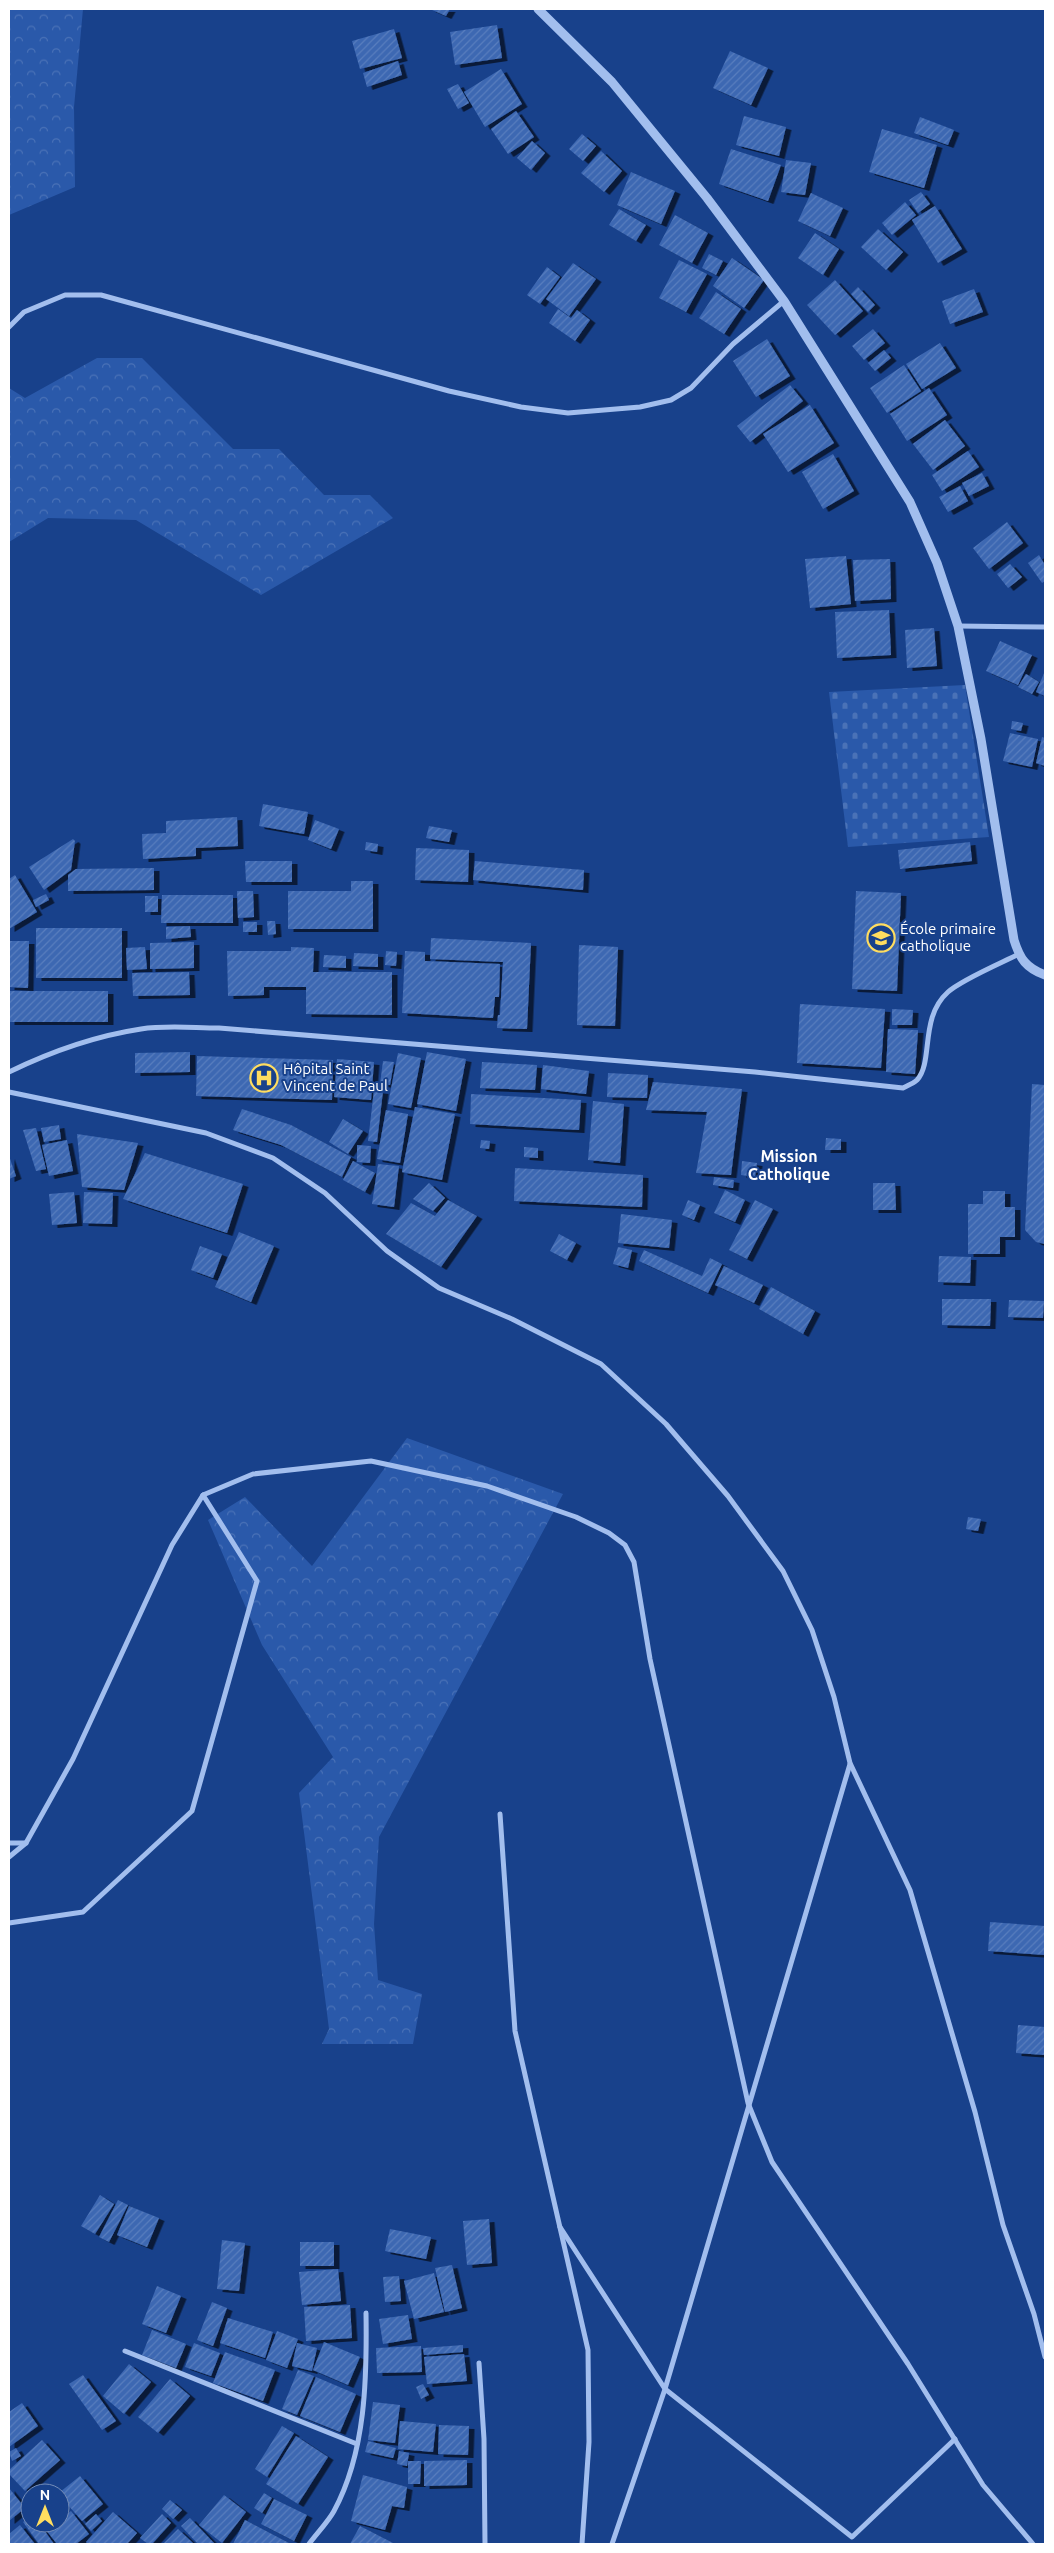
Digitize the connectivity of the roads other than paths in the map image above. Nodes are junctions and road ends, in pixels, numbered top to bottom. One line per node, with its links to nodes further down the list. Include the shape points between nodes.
1 (538, 9): 2 (street, via 612,82)
2 (784, 300): 3 (street, via 691,388 671,400 640,407 568,413 521,407 449,391 101,296 65,296 24,312); 4 (street, via 910,502 937,563)
3 (9, 327)
4 (958, 626): 5 (street); 6 (street, via 982,739)
5 (1045, 628)
6 (1018, 954): 7 (street, via 1027,966); 8 (street, via 948,992 934,1011 927,1032 924,1065 916,1080 903,1088 755,1072 218,1028 143,1028 94,1039 32,1060)
7 (1045, 975)
8 (9, 1072)
9 (9, 1092): 11 (street, via 206,1133 273,1158 324,1192 388,1251 439,1288 601,1364 666,1424 728,1496 783,1571 812,1630 834,1697)
10 (203, 1496): 14 (street, via 172,1545 73,1759); 16 (street, via 256,1581 192,1811 83,1912); 17 (street, via 253,1474 371,1461 487,1486 576,1517 609,1533 625,1546 634,1562 650,1659)
11 (850, 1764): 17 (street); 21 (street, via 910,1890 976,2112 1003,2225 1034,2314)
12 (500, 1814): 18 (street, via 515,2032)
13 (9, 1843): 14 (street)
14 (26, 1843): 15 (street)
15 (9, 1858)
16 (9, 1923)
17 (748, 2103): 23 (street); 24 (street, via 772,2162)
18 (557, 2222): 23 (street); 28 (street, via 588,2350 589,2442)
19 (366, 2312): 25 (street, via 367,2356)
20 (125, 2350): 25 (street)
21 (1045, 2357)
22 (479, 2363): 27 (street, via 484,2438)
23 (665, 2389): 24 (street, via 852,2537); 29 (street)
24 (955, 2439): 30 (street, via 983,2484)
25 (356, 2444): 26 (street, via 350,2471 334,2511)
26 (309, 2544)
27 (484, 2544)
28 (582, 2544)
29 (612, 2544)
30 (1033, 2544)

